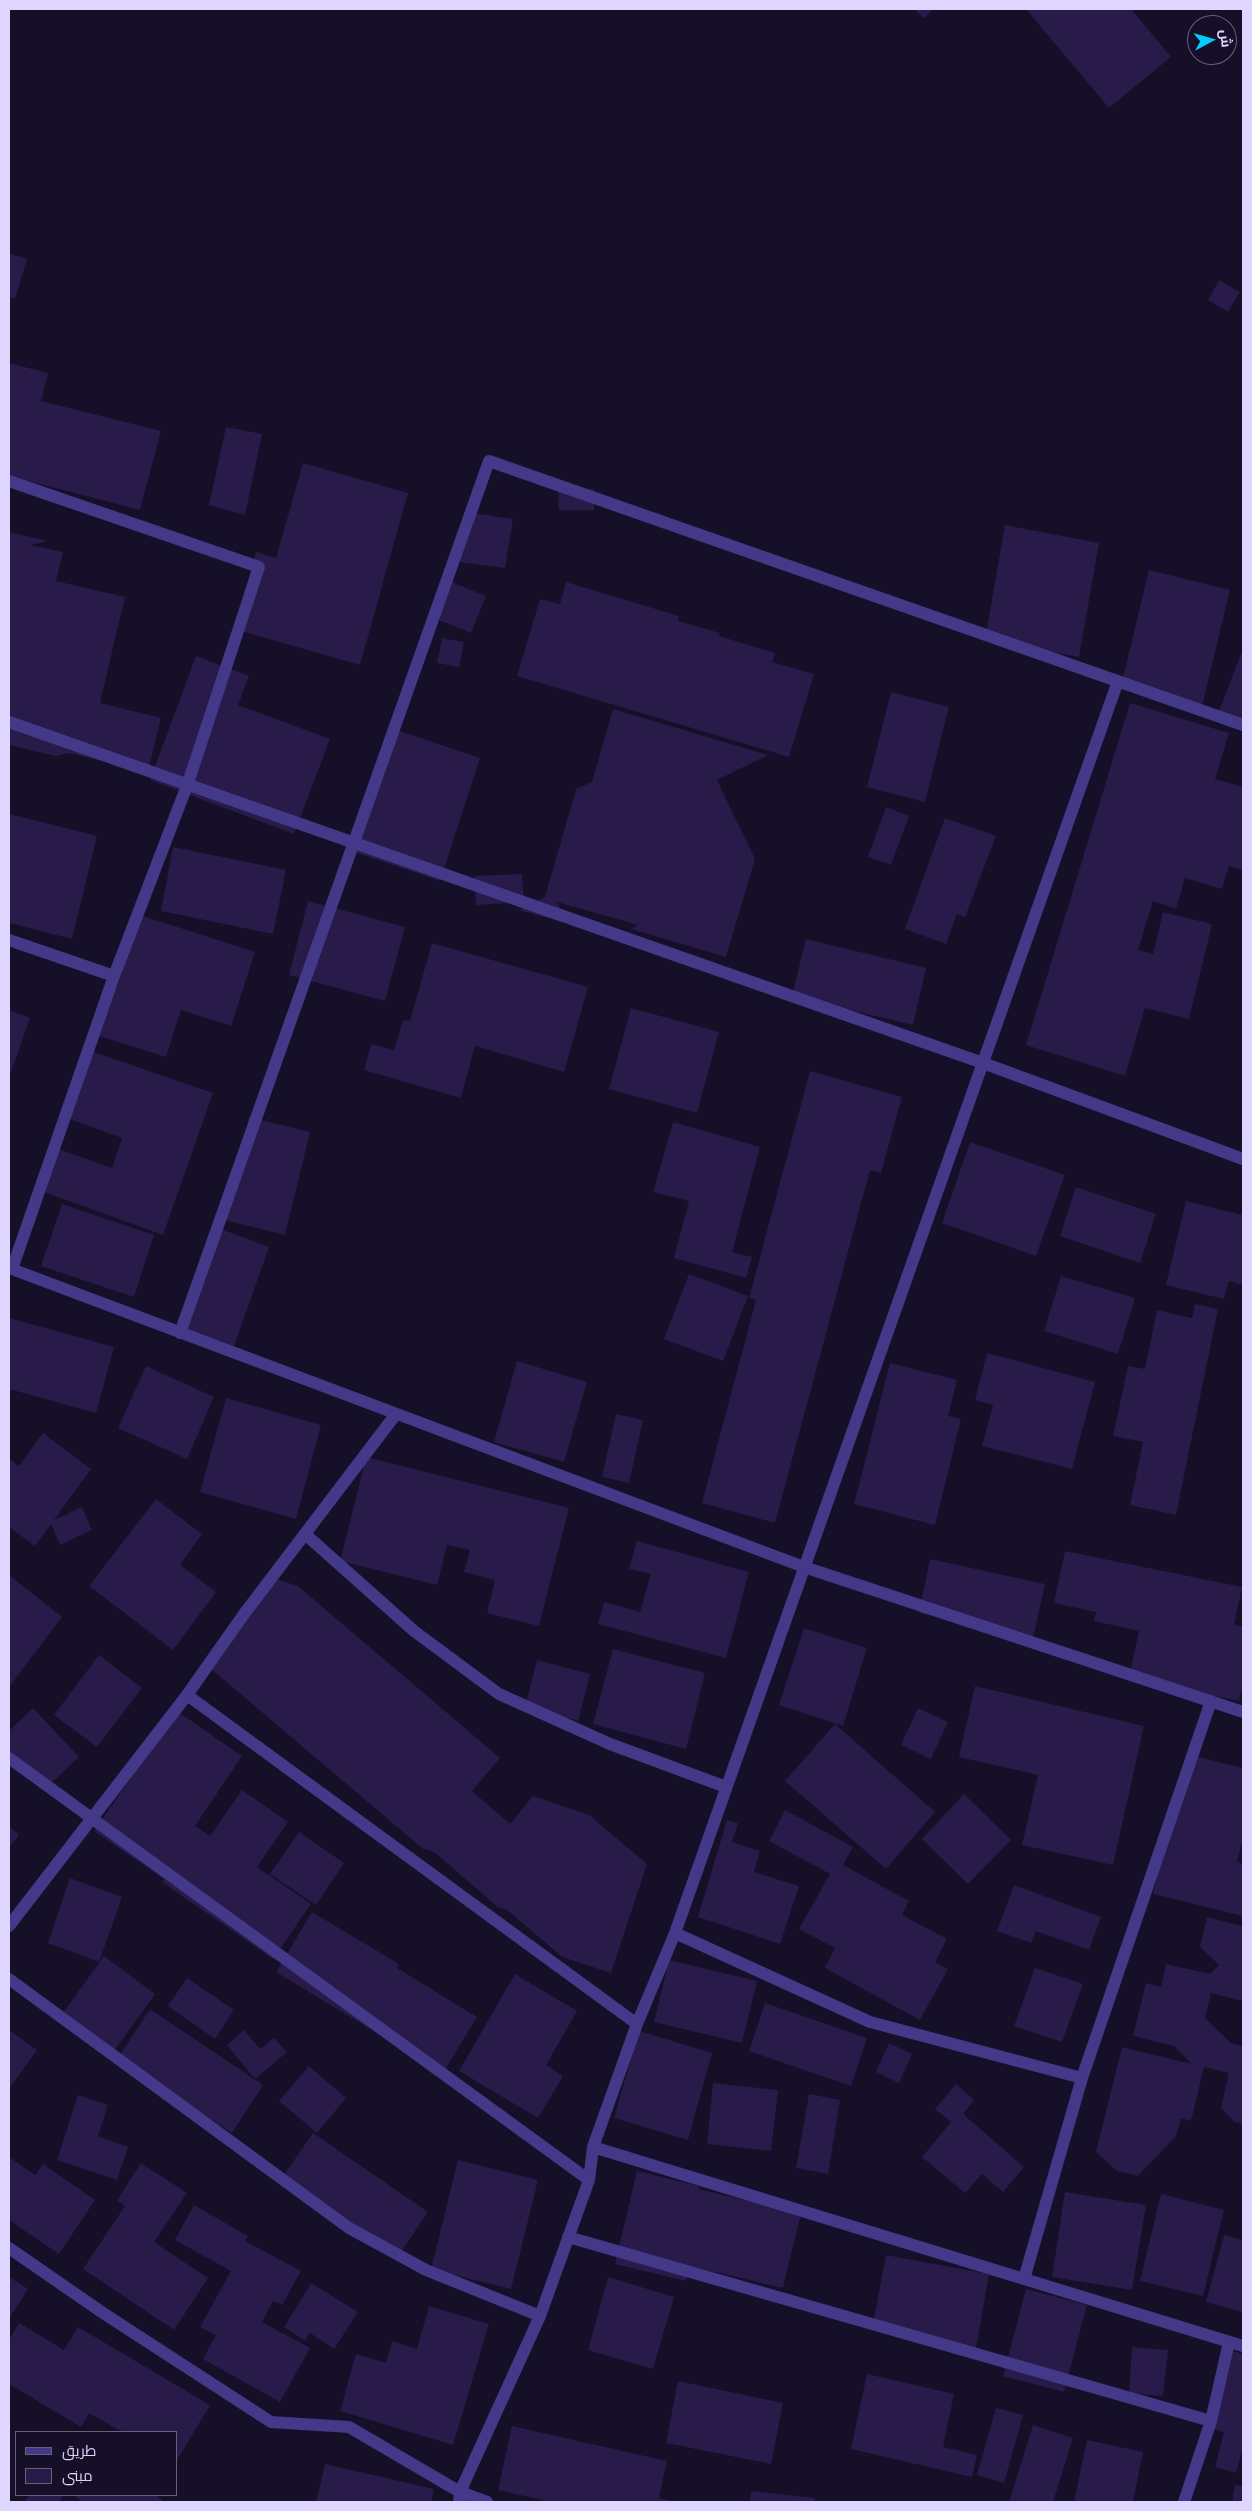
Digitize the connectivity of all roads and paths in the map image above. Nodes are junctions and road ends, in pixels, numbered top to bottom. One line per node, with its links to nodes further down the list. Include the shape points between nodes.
1 (9, 481): 5 (street, via 259,567)
2 (1118, 681): 4 (street); 6 (street, via 489,461); 9 (street)
3 (9, 722): 5 (street)
4 (1243, 725)
5 (188, 783): 6 (street); 8 (street)
6 (355, 842): 9 (street); 12 (street)
7 (9, 940): 8 (street)
8 (114, 976): 11 (street)
9 (983, 1063): 10 (street); 15 (street)
10 (1243, 1159)
11 (10, 1268): 12 (street)
12 (180, 1333): 13 (street)
13 (396, 1414): 14 (street); 15 (street)
14 (306, 1534): 16 (street); 20 (street, via 414,1630 499,1694 610,1744)
15 (804, 1567): 17 (street); 20 (street)
16 (187, 1695): 21 (street); 25 (street)
17 (1212, 1701): 18 (street); 26 (street)
18 (1243, 1712)
19 (9, 1758): 21 (street)
20 (726, 1787): 23 (street)
21 (92, 1817): 22 (street); 28 (street)
22 (9, 1926)
23 (675, 1933): 25 (street); 26 (street, via 870,2022)
24 (9, 1979): 32 (street, via 349,2228 426,2270)
25 (637, 2024): 27 (street)
26 (1082, 2078): 31 (street)
27 (593, 2147): 28 (street); 31 (street)
28 (588, 2180): 29 (street)
29 (568, 2237): 32 (street); 35 (street)
30 (9, 2248): 36 (street, via 271,2422 349,2427)
31 (1024, 2279): 33 (street)
32 (540, 2316): 36 (street)
33 (1229, 2342): 34 (street); 35 (street)
34 (1243, 2346)
35 (1211, 2421): 38 (street)
36 (460, 2497): 37 (street)
37 (487, 2502)
38 (1184, 2502)

